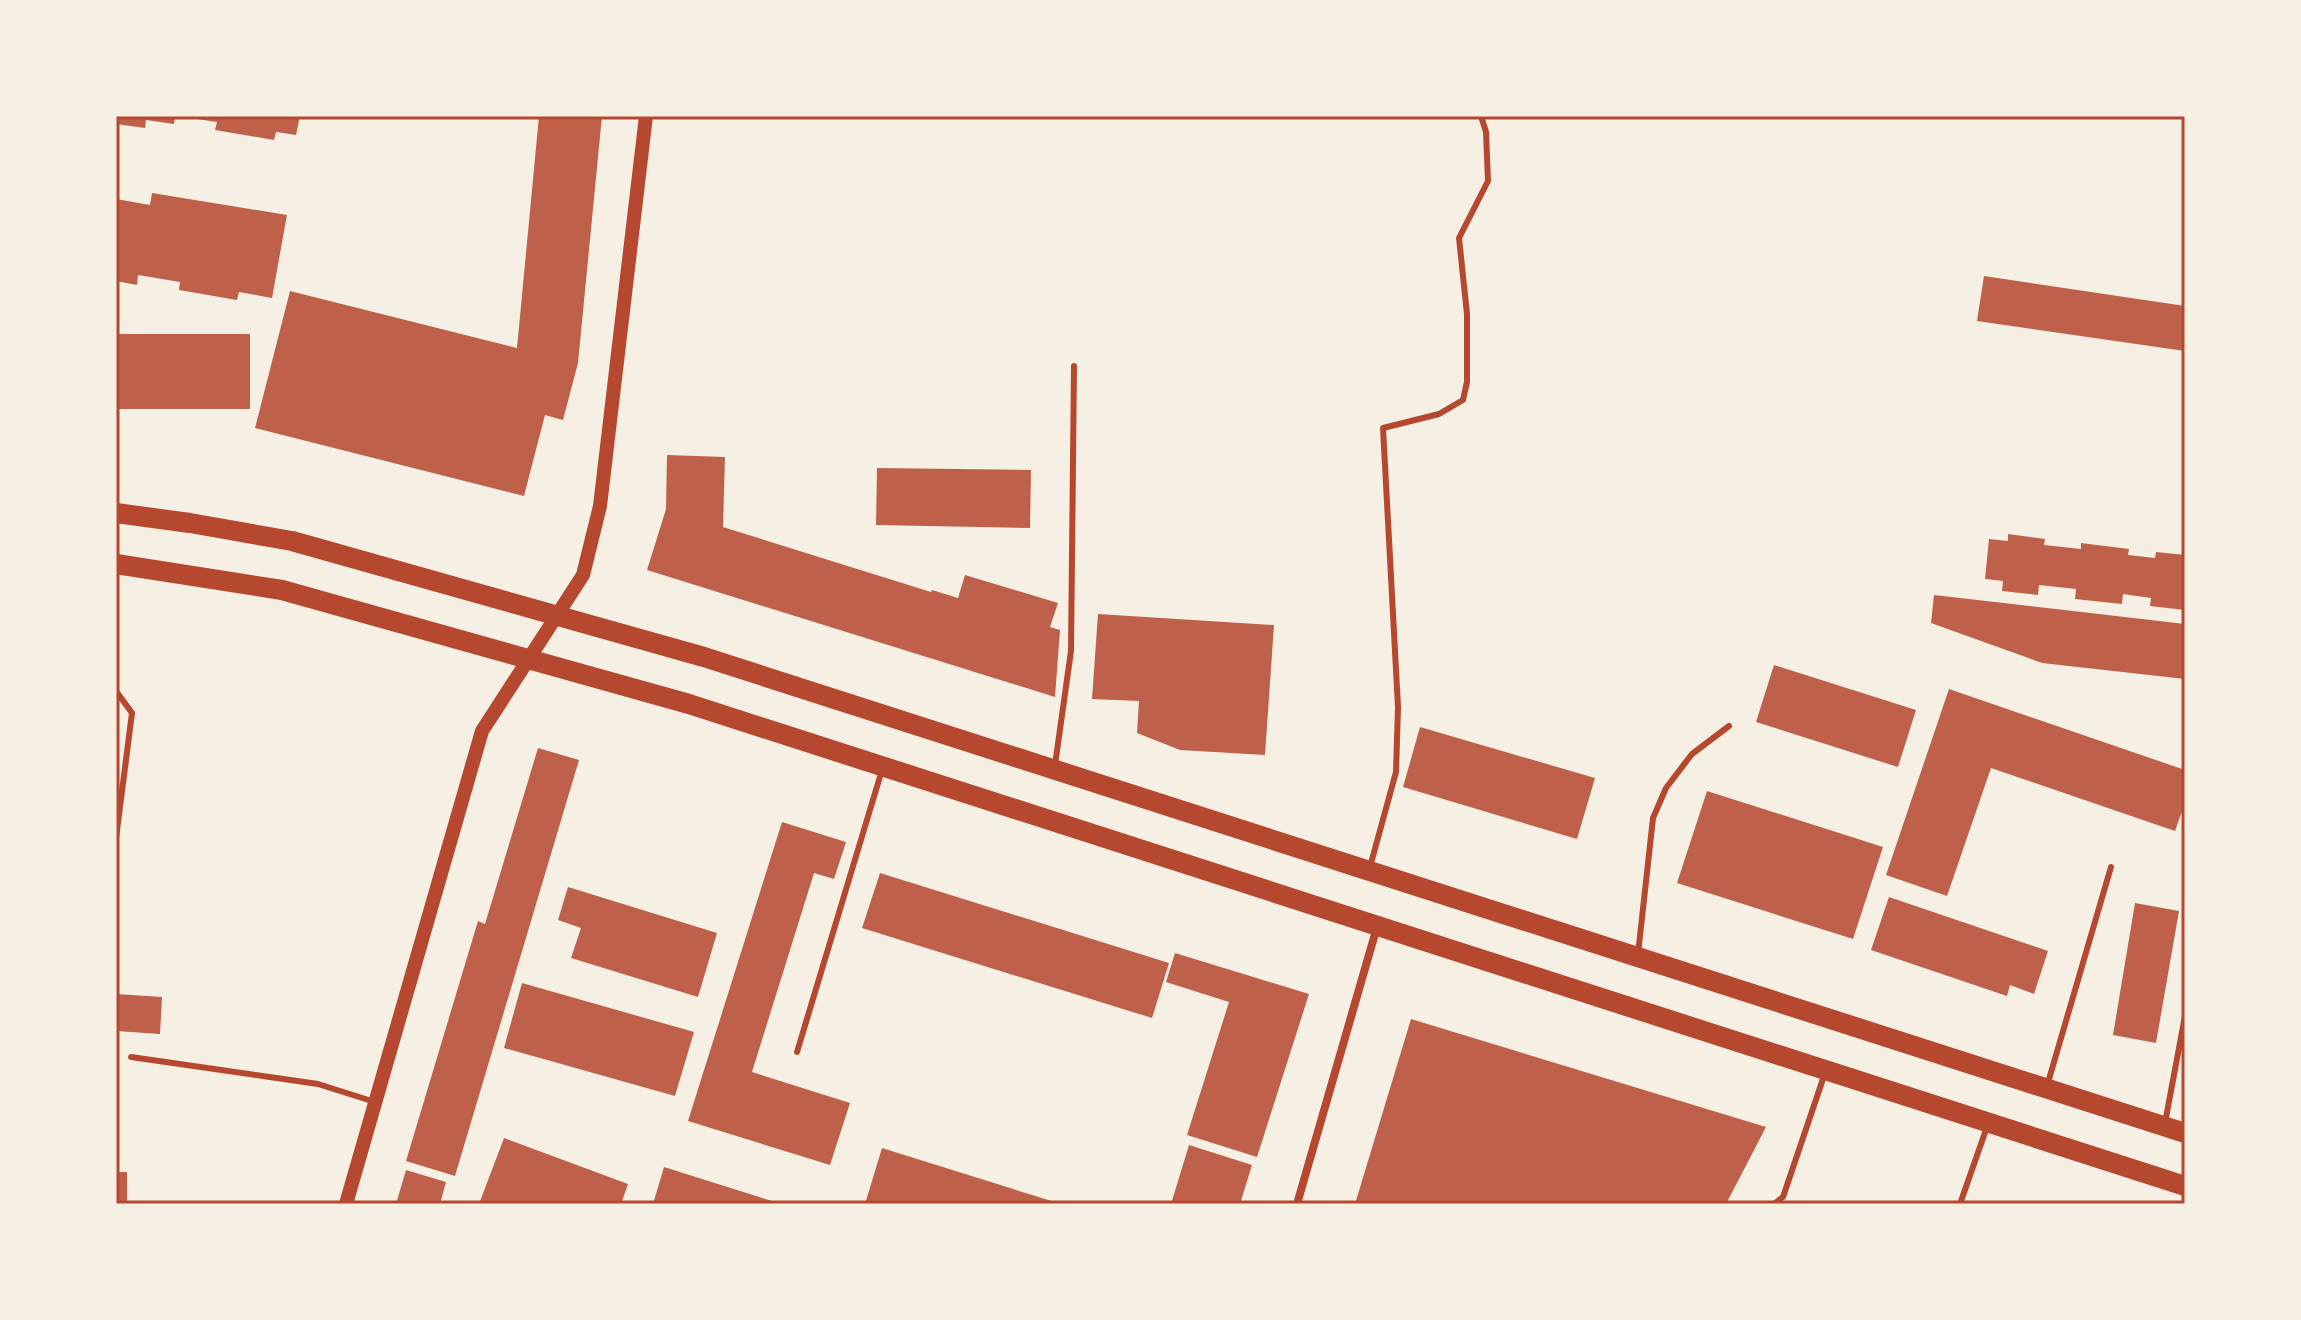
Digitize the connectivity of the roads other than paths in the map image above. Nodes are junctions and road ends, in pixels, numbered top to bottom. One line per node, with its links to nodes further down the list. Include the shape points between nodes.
1 (646, 116): 6 (street, via 600,506 583,575)
2 (1481, 116): 14 (lane, via 1488,181 1459,238 1467,314 1463,400 1439,414 1383,428 1398,707 1396,772)
3 (1074, 366): 11 (lane, via 1071,651)
4 (116, 513): 6 (main road, via 292,541)
5 (116, 564): 7 (main road, via 282,590)
6 (557, 615): 7 (street); 11 (main road)
7 (529, 659): 10 (main road); 22 (street, via 482,731)
8 (116, 691): 12 (lane, via 132,713)
9 (1729, 726): 16 (lane, via 1692,754 1666,788 1653,818)
10 (883, 767): 15 (main road); 18 (lane)
11 (1055, 769): 14 (main road)
12 (116, 838)
13 (2111, 867): 21 (lane)
14 (1369, 870): 16 (main road)
15 (1378, 926): 20 (main road); 28 (street)
16 (1638, 957): 21 (main road)
17 (2185, 1016): 24 (lane)
18 (797, 1052)
19 (131, 1057): 22 (lane, via 318,1084)
20 (1826, 1070): 23 (main road); 29 (lane, via 1783,1197)
21 (2046, 1088): 24 (main road)
22 (376, 1102): 27 (street)
23 (1988, 1122): 26 (main road); 30 (lane)
24 (2164, 1126): 25 (main road)
25 (2185, 1133)
26 (2185, 1186)
27 (346, 1204)
28 (1297, 1204)
29 (1774, 1204)
30 (1960, 1204)

